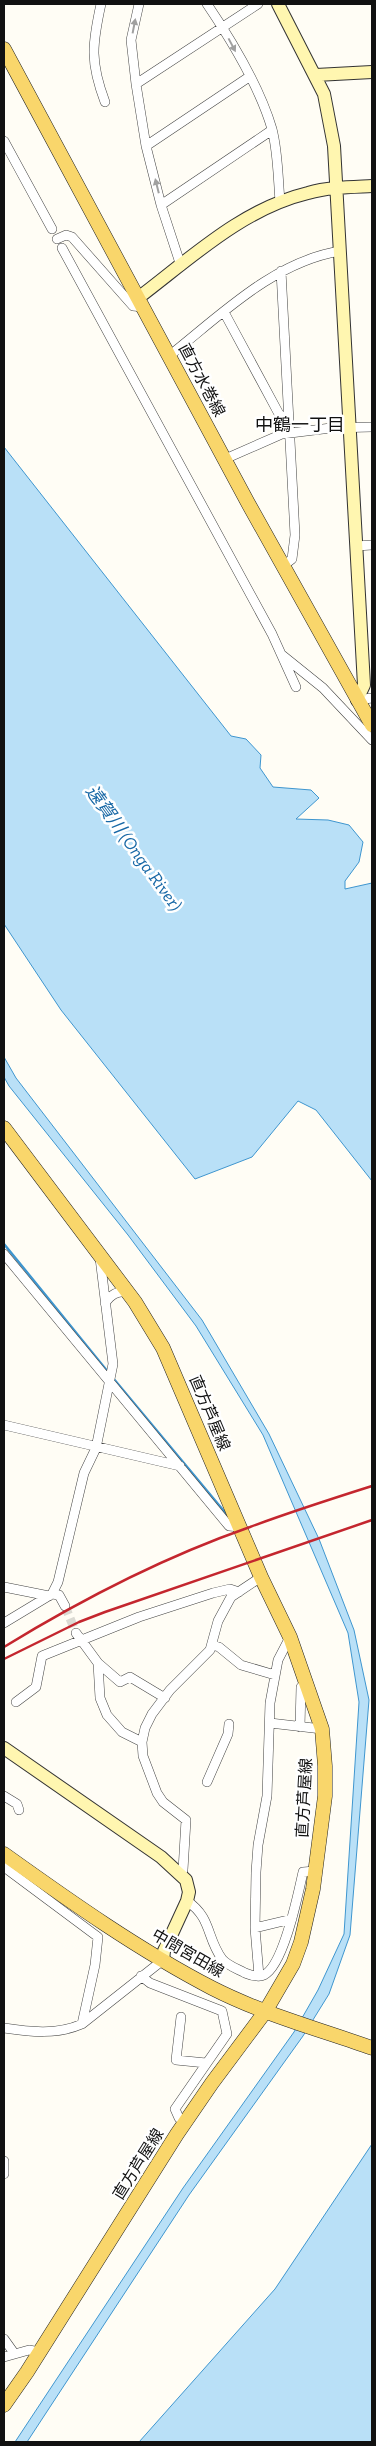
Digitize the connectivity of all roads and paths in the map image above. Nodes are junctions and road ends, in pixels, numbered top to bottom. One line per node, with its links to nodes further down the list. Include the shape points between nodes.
1 (101, 4): 12 (street, via 93,51 96,77)
2 (139, 4): 11 (street, one-way to 2, via 132,40)
3 (207, 4): 6 (street)
4 (258, 4): 6 (street)
5 (278, 4): 9 (street)
6 (223, 27): 10 (street, one-way to 10); 11 (street)
7 (4, 49): 26 (main road, 直方水巻線)
8 (372, 72): 9 (street)
9 (316, 75): 17 (street, via 331,124)
10 (249, 77): 13 (street); 15 (street)
11 (136, 84): 15 (street)
12 (105, 102)
13 (272, 130): 18 (street); 19 (street)
14 (4, 141): 20 (street)
15 (146, 146): 19 (street, one-way to 15)
16 (372, 186): 17 (street)
17 (337, 188): 18 (street, via 308,192); 23 (street)
18 (280, 201): 24 (street, via 254,213)
19 (161, 205): 24 (street)
20 (52, 229)
21 (57, 239): 26 (street, via 72,236 133,306)
22 (62, 248): 37 (street)
23 (340, 251): 25 (street, via 317,255); 31 (street)
24 (181, 266): 26 (street)
25 (281, 271): 27 (street); 29 (street)
26 (141, 303): 28 (main road, 直方水巻線)
27 (224, 312): 28 (street); 29 (street, via 279,414)
28 (169, 356): 33 (main road, 直方水巻線)
29 (289, 420): 32 (street)
30 (372, 427): 31 (street)
31 (349, 428): 32 (street); 35 (street)
32 (290, 433): 33 (street); 36 (street, via 295,548 292,559)
33 (225, 460): 36 (main road, 直方水巻線)
34 (372, 545): 35 (street)
35 (356, 546): 40 (street, via 364,685)
36 (283, 566): 40 (main road, 直方水巻線)
37 (281, 655): 38 (street); 42 (street, via 323,688)
38 (296, 687)
39 (372, 698): 40 (street)
40 (357, 700): 41 (main road, 直方水巻線)
41 (372, 725)
42 (372, 740)
43 (4, 1128): 45 (main road, 直方芦屋線)
44 (4, 1254): 48 (street)
45 (100, 1258): 46 (main road, 直方芦屋線); 47 (street)
46 (127, 1292): 47 (street, via 119,1291); 52 (main road, 直方芦屋線, via 163,1348)
47 (105, 1303): 48 (street, via 113,1364)
48 (110, 1381): 50 (street); 51 (street)
49 (4, 1425): 50 (street)
50 (96, 1448): 51 (street); 56 (street, via 84,1473 58,1582)
51 (180, 1466): 52 (street, via 229,1526)
52 (240, 1528): 53 (main road, 直方芦屋線)
53 (261, 1578): 55 (street); 60 (main road, 直方芦屋線)
54 (4, 1587): 56 (street)
55 (239, 1592): 59 (street, via 230,1589 213,1593); 61 (street, via 224,1607)
56 (51, 1595): 57 (street, via 59,1595); 58 (street)
57 (65, 1606)
58 (4, 1623)
59 (78, 1637): 62 (street); 66 (street, via 42,1656 36,1687)
60 (290, 1637): 63 (street, via 278,1660); 70 (main road, 直方芦屋線)
61 (212, 1645): 63 (street, via 241,1665); 65 (street)
62 (98, 1663): 65 (street, via 120,1682 130,1677); 71 (street, via 100,1698 107,1715 122,1732)
63 (275, 1675): 67 (street)
64 (301, 1687): 69 (street)
65 (165, 1698): 71 (street, via 152,1714)
66 (16, 1702)
67 (270, 1723): 69 (street); 82 (street, via 267,1796 258,1845)
68 (229, 1724): 73 (street, via 228,1734)
69 (300, 1727): 70 (street)
70 (322, 1729): 78 (main road, 直方芦屋線, via 325,1796)
71 (142, 1742): 79 (street, via 143,1756 157,1793 186,1820 183,1870)
72 (4, 1748): 79 (street)
73 (207, 1782)
74 (4, 1796): 75 (street)
75 (19, 1810)
76 (4, 1854): 83 (main road, 中間宮田線, via 110,1928)
77 (4, 1867): 88 (street, via 98,1937)
78 (315, 1871): 81 (street, via 303,1872); 86 (main road, 直方芦屋線, via 302,1942)
79 (180, 1873): 80 (street, via 188,1887)
80 (187, 1901): 83 (street); 85 (street, via 202,1913 223,1960)
81 (292, 1919): 82 (street); 85 (street, via 273,1967)
82 (256, 1928): 85 (street)
83 (163, 1960): 84 (street); 86 (main road, 中間宮田線, via 213,1988)
84 (141, 1976): 88 (street); 91 (street, via 150,1983 222,2011 228,2034)
85 (259, 1976)
86 (271, 2013): 90 (main road, 中間宮田線); 92 (main road, 直方芦屋線)
87 (182, 2017): 91 (street, via 176,2060)
88 (82, 2024): 89 (street, via 70,2029 42,2032)
89 (4, 2028)
90 (372, 2048)
91 (206, 2063): 92 (street, via 175,2109)
92 (185, 2122): 96 (main road, 直方芦屋線)
93 (4, 2161): 94 (street)
94 (4, 2174)
95 (4, 2339): 97 (street)
96 (39, 2352): 97 (street); 99 (main road, 直方芦屋線)
97 (14, 2353): 98 (street)
98 (4, 2357)
99 (4, 2405)

